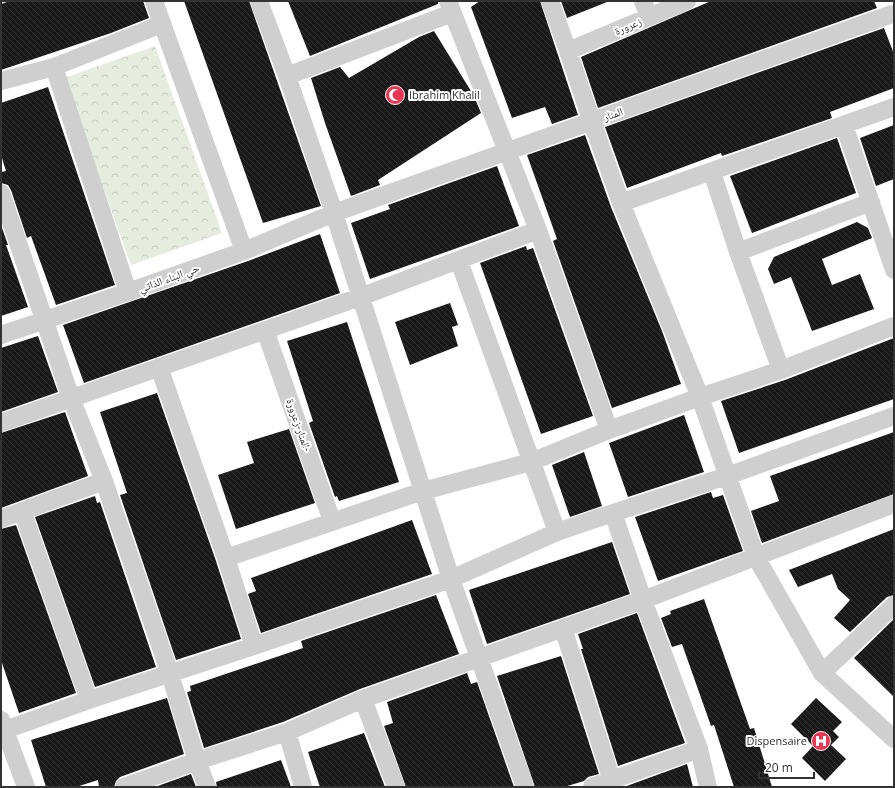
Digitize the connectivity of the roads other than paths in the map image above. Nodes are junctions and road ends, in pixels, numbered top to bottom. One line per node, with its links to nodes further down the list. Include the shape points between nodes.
1 (154, 1): 8 (street)
2 (259, 1): 11 (street)
3 (550, 1): 9 (street)
4 (687, 1): 6 (street, زعرورة)
5 (450, 7): 11 (street); 16 (street)
6 (646, 9): 9 (street, زعرورة)
7 (891, 12): 14 (street, المنار)
8 (162, 24): 10 (street); 23 (street)
9 (568, 51): 14 (street)
10 (54, 67): 12 (street); 27 (street)
11 (287, 76): 21 (street)
12 (1, 81)
13 (894, 107): 15 (street)
14 (592, 122): 16 (street, المنار); 20 (street)
15 (844, 125): 17 (street); 19 (street)
16 (508, 150): 21 (street, المنار); 22 (street)
17 (712, 172): 20 (street); 24 (street)
18 (1, 193): 29 (street)
19 (870, 202): 24 (street); 26 (street)
20 (621, 204): 35 (street)
21 (334, 213): 23 (street, حي البناء الذاتي); 28 (street)
22 (538, 230): 25 (street); 39 (street)
23 (244, 251): 27 (street, حي البناء الذاتي)
24 (738, 252): 34 (street)
25 (459, 261): 28 (street); 40 (street)
26 (894, 270)
27 (128, 292): 29 (street, حي البناء الذاتي)
28 (360, 297): 31 (street); 43 (street)
29 (44, 321): 32 (street, حي البناء الذاتي); 36 (street)
30 (894, 326): 34 (street)
31 (265, 330): 33 (street); 48 (street, المنار-زعرورة-)
32 (1, 335)
33 (159, 367): 36 (street); 51 (street)
34 (781, 370): 35 (street)
35 (700, 397): 39 (street); 41 (street)
36 (71, 398): 38 (street); 42 (street)
37 (894, 416): 41 (street)
38 (1, 423)
39 (609, 430): 40 (street)
40 (531, 462): 43 (street); 49 (street)
41 (727, 476): 46 (street); 50 (street)
42 (104, 481): 45 (street); 59 (street)
43 (423, 491): 48 (street); 52 (street)
44 (894, 504): 50 (street)
45 (22, 511): 47 (street); 61 (street)
46 (612, 513): 49 (street); 53 (street)
47 (1, 519)
48 (332, 521): 51 (street)
49 (557, 532): 52 (street)
50 (756, 557): 53 (street); 58 (street)
51 (226, 558): 56 (street)
52 (451, 579): 56 (street); 57 (street)
53 (643, 600): 55 (street); 65 (street)
54 (894, 605): 58 (street)
55 (563, 628): 57 (street); 67 (street)
56 (254, 646): 59 (street)
57 (479, 658): 60 (street); 73 (street)
58 (822, 673): 64 (street)
59 (170, 674): 61 (street); 66 (street)
60 (363, 699): 63 (street); 72 (street)
61 (89, 700): 62 (street)
62 (3, 725): 68 (street)
63 (286, 732): 66 (street); 71 (street)
64 (891, 732)
65 (699, 749): 67 (street); 75 (street)
66 (197, 761): 69 (street); 70 (street)
67 (613, 783): 74 (street)
68 (26, 787)
69 (124, 787)
70 (207, 787)
71 (303, 787)
72 (396, 787)
73 (525, 787)
74 (592, 787)
75 (708, 787)

